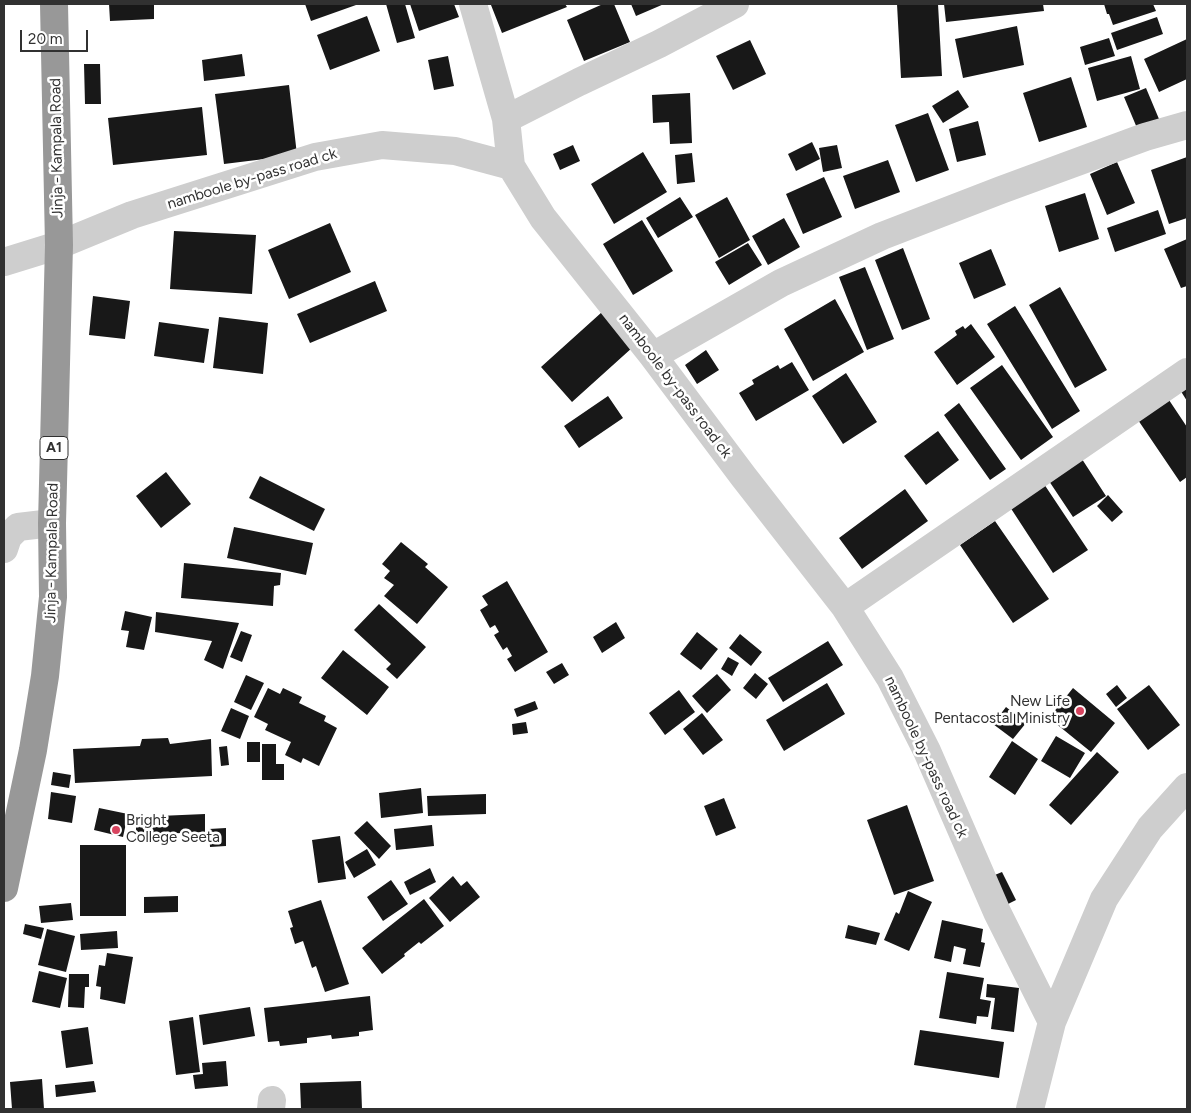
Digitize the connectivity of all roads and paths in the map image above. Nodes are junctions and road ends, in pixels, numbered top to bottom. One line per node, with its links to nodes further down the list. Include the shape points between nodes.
1 (54, 4): 7 (highway, Jinja - Kampala Road / A1)
2 (473, 4): 4 (street)
3 (735, 4): 4 (street)
4 (506, 119): 6 (street)
5 (1187, 125): 9 (street, via 1010,186 882,236 781,283)
6 (511, 166): 7 (street, namboole by-pass road ck, via 455,151 382,145 315,157 132,215); 9 (street, namboole by-pass road ck, via 543,218)
7 (59, 246): 8 (street, namboole by-pass road ck); 11 (highway, Jinja - Kampala Road / A1)
8 (4, 262)
9 (653, 356): 13 (street, namboole by-pass road ck)
10 (1187, 372): 13 (street)
11 (52, 523): 12 (street, via 18,528 8,537); 15 (highway, Jinja - Kampala Road / A1, via 53,597 45,676)
12 (4, 549)
13 (845, 606): 16 (street, namboole by-pass road ck, via 890,678 927,752 997,912)
14 (1187, 788): 16 (street, via 1150,828 1104,899)
15 (4, 888)
16 (1052, 1022): 17 (street)
17 (1030, 1109)

